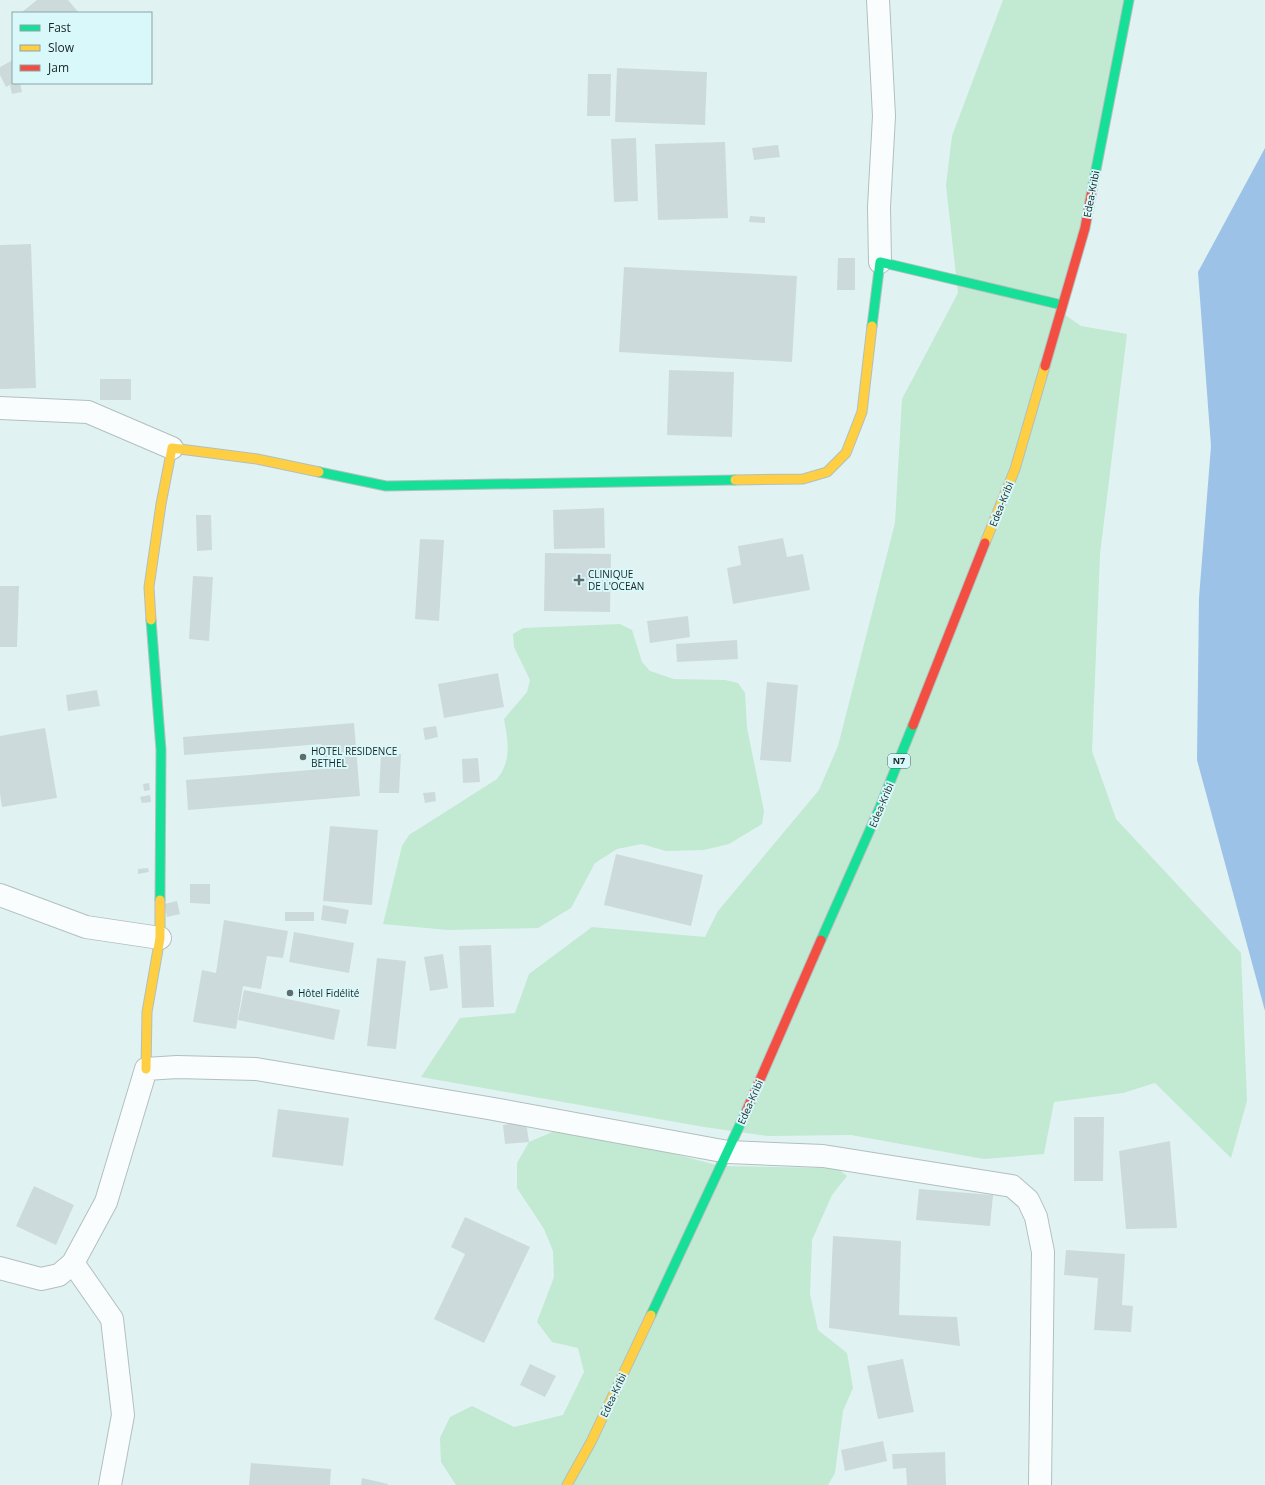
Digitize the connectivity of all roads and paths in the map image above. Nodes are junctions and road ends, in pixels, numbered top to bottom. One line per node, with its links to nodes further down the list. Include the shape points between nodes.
1 (878, 0): 3 (street, via 884,116 879,207)
2 (1129, 0): 4 (main road, Edea-Kribi / N7, via 1085,228)
3 (880, 262): 4 (main road); 6 (main road, via 862,412 846,453 827,472 803,479 386,486 257,459)
4 (1062, 305): 10 (main road, Edea-Kribi / N7, via 1012,476 880,807)
5 (0, 408): 6 (street, via 88,412)
6 (172, 448): 8 (main road, via 149,587 161,750)
7 (0, 895): 8 (street, via 86,927)
8 (160, 938): 9 (main road, via 147,1012)
9 (146, 1069): 10 (street, via 256,1069); 11 (street, via 106,1202)
10 (728, 1152): 14 (main road, Edea-Kribi / N7, via 591,1442); 15 (street, via 823,1156 1012,1186 1028,1200 1036,1217 1043,1252)
11 (73, 1263): 12 (street, via 59,1275 41,1279); 13 (street, via 112,1319 123,1415)
12 (0, 1268)
13 (110, 1485)
14 (567, 1485)
15 (1040, 1485)

